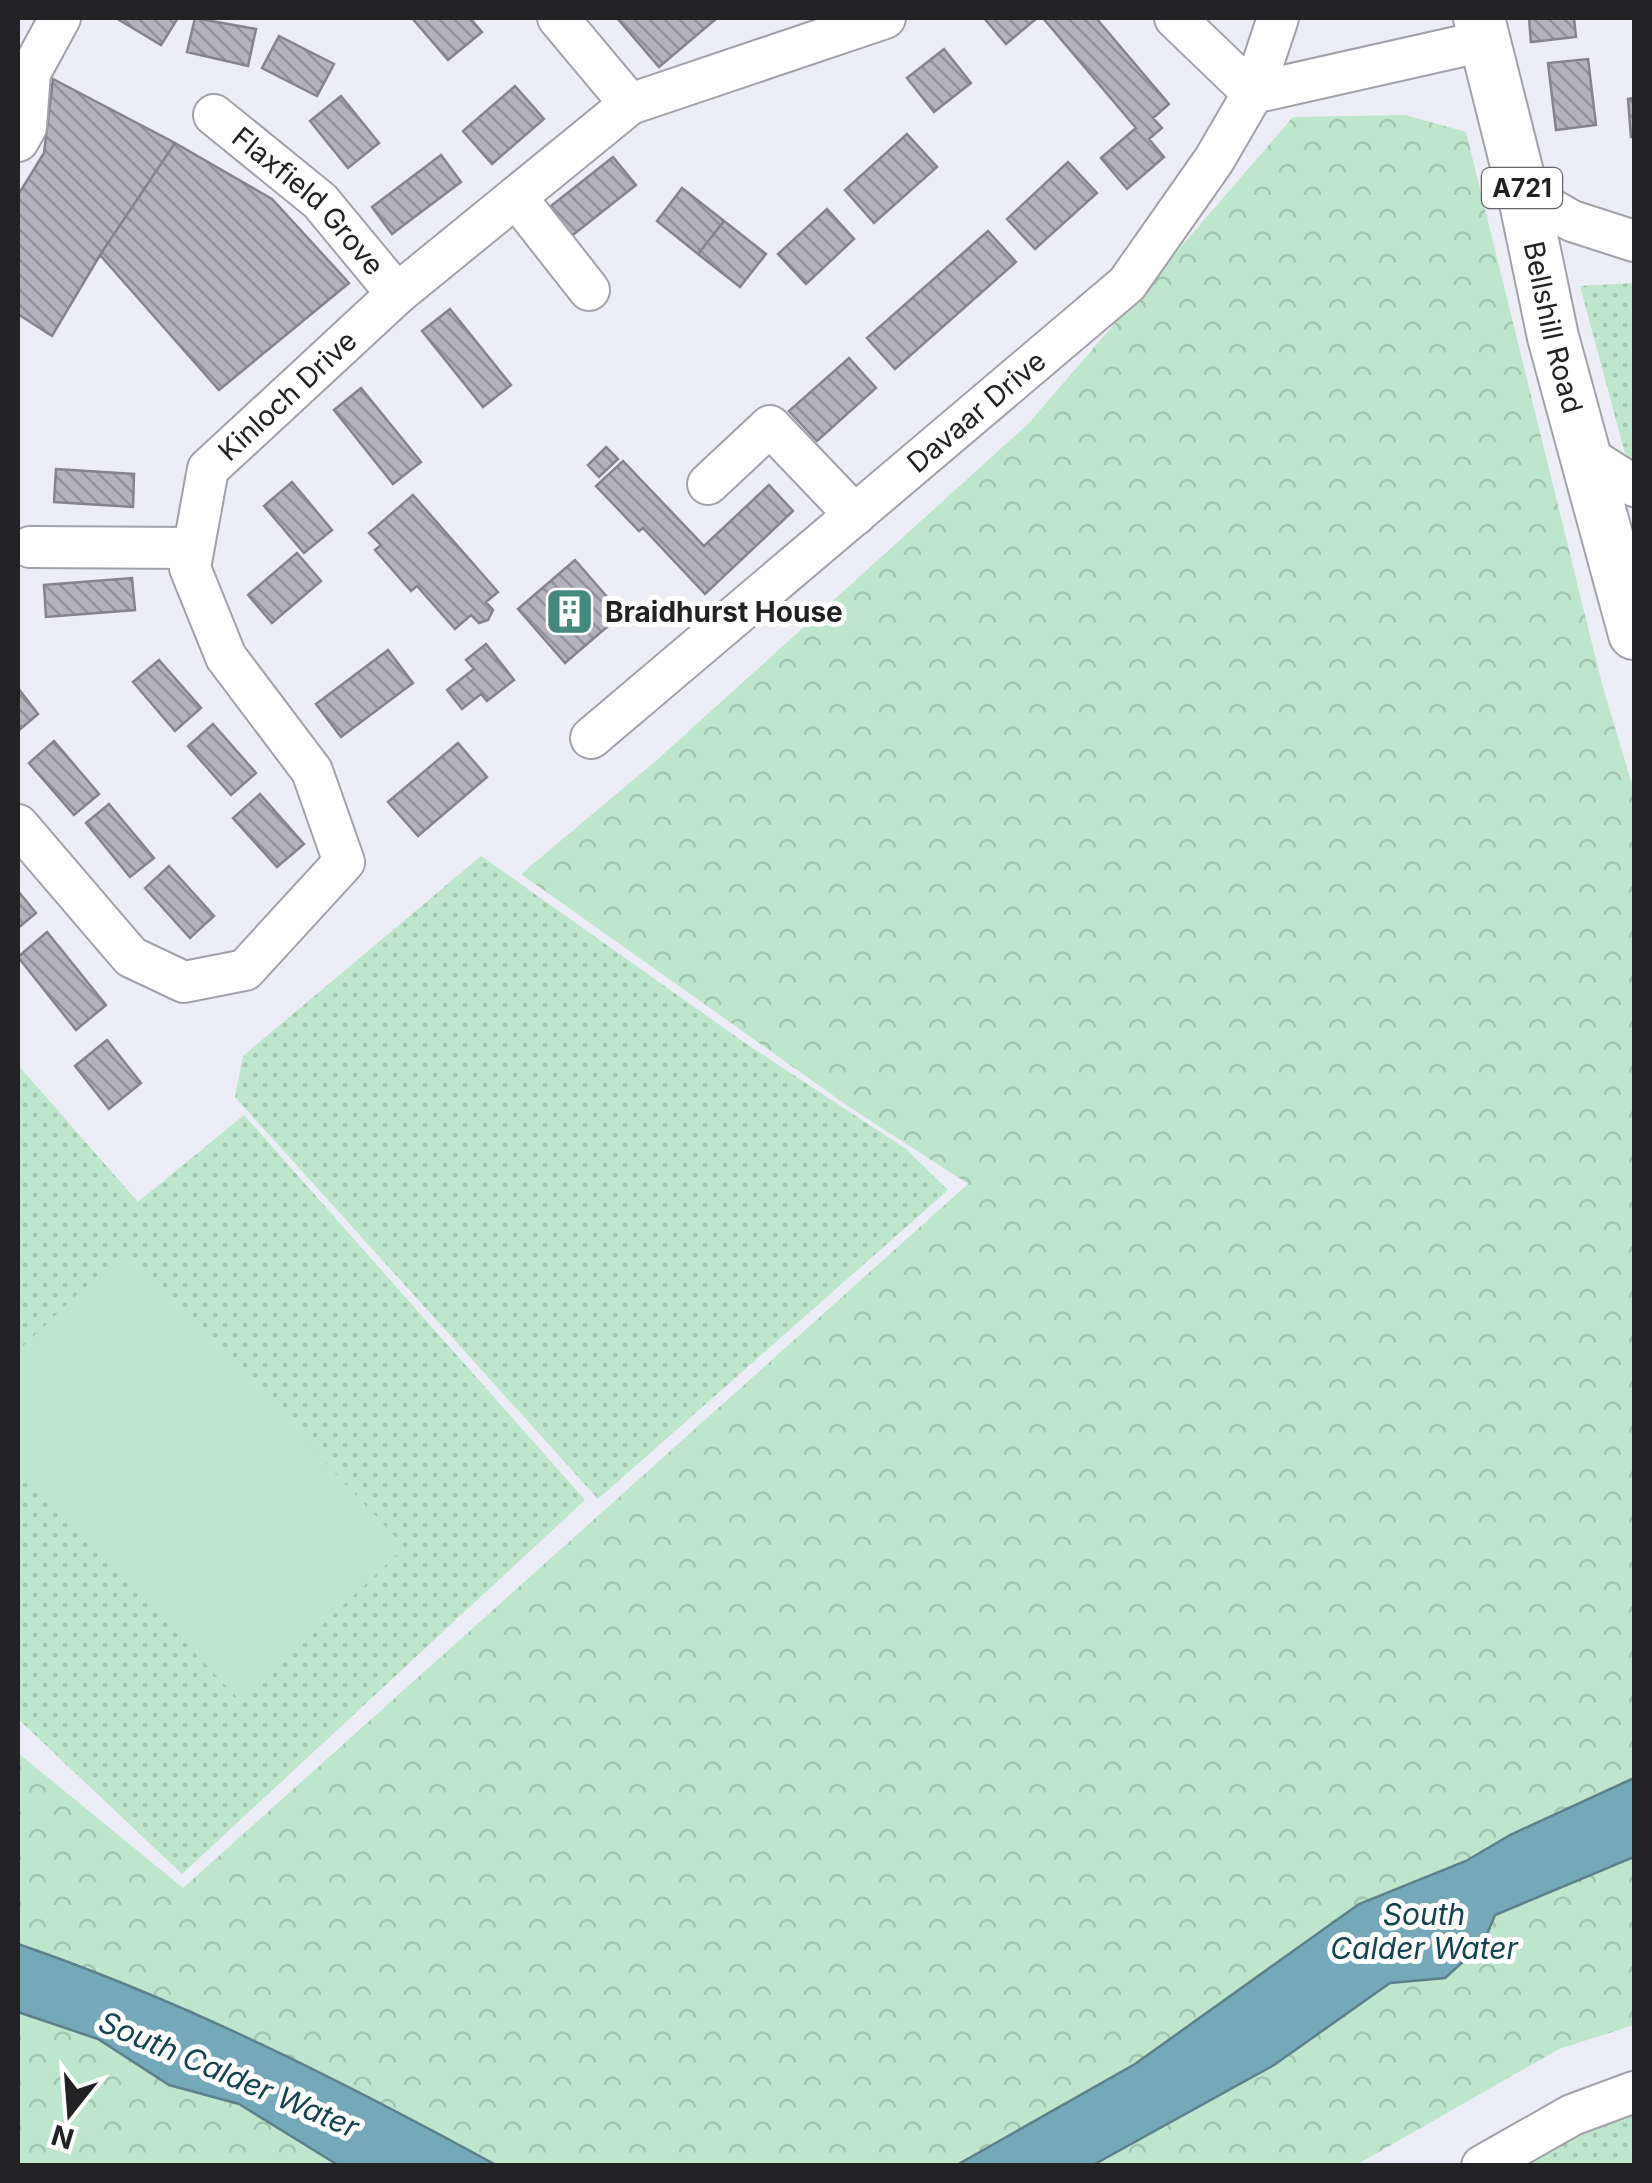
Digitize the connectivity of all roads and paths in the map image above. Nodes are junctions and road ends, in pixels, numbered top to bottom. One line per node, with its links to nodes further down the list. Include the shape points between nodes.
1 (60, 18): 7 (street)
2 (558, 18): 9 (street)
3 (886, 18): 9 (street)
4 (1175, 18): 8 (street)
5 (1278, 18): 8 (street, Davaar Drive)
6 (1482, 29): 8 (street); 12 (main road, Bellshill Road / A721)
7 (24, 84): 11 (street, via 26,126)
8 (1253, 93): 20 (street, Davaar Drive, via 1128,284)
9 (630, 104): 13 (street, Kinloch Drive)
10 (214, 114): 16 (street, Flaxfield Grove, via 320,202)
11 (18, 141)
12 (1523, 192): 14 (street, via 1572,222); 17 (main road, Bellshill Road / A721)
13 (516, 197): 15 (street); 16 (street, Kinloch Drive)
14 (1634, 241)
15 (590, 290)
16 (397, 294): 22 (street, Kinloch Drive, via 208,468)
17 (1584, 454): 19 (street); 23 (main road, Bellshill Road / A721)
18 (708, 484): 20 (street, via 770,426)
19 (1634, 486)
20 (855, 514): 24 (street, Davaar Drive)
21 (30, 546): 22 (street)
22 (193, 548): 25 (street, Kinloch Drive, via 190,568 226,657 312,771 344,862 245,970 184,982 131,957)
23 (1634, 634)
24 (591, 738)
25 (18, 826)
26 (1634, 2092): 27 (street, via 1572,2114)
27 (1482, 2166)

